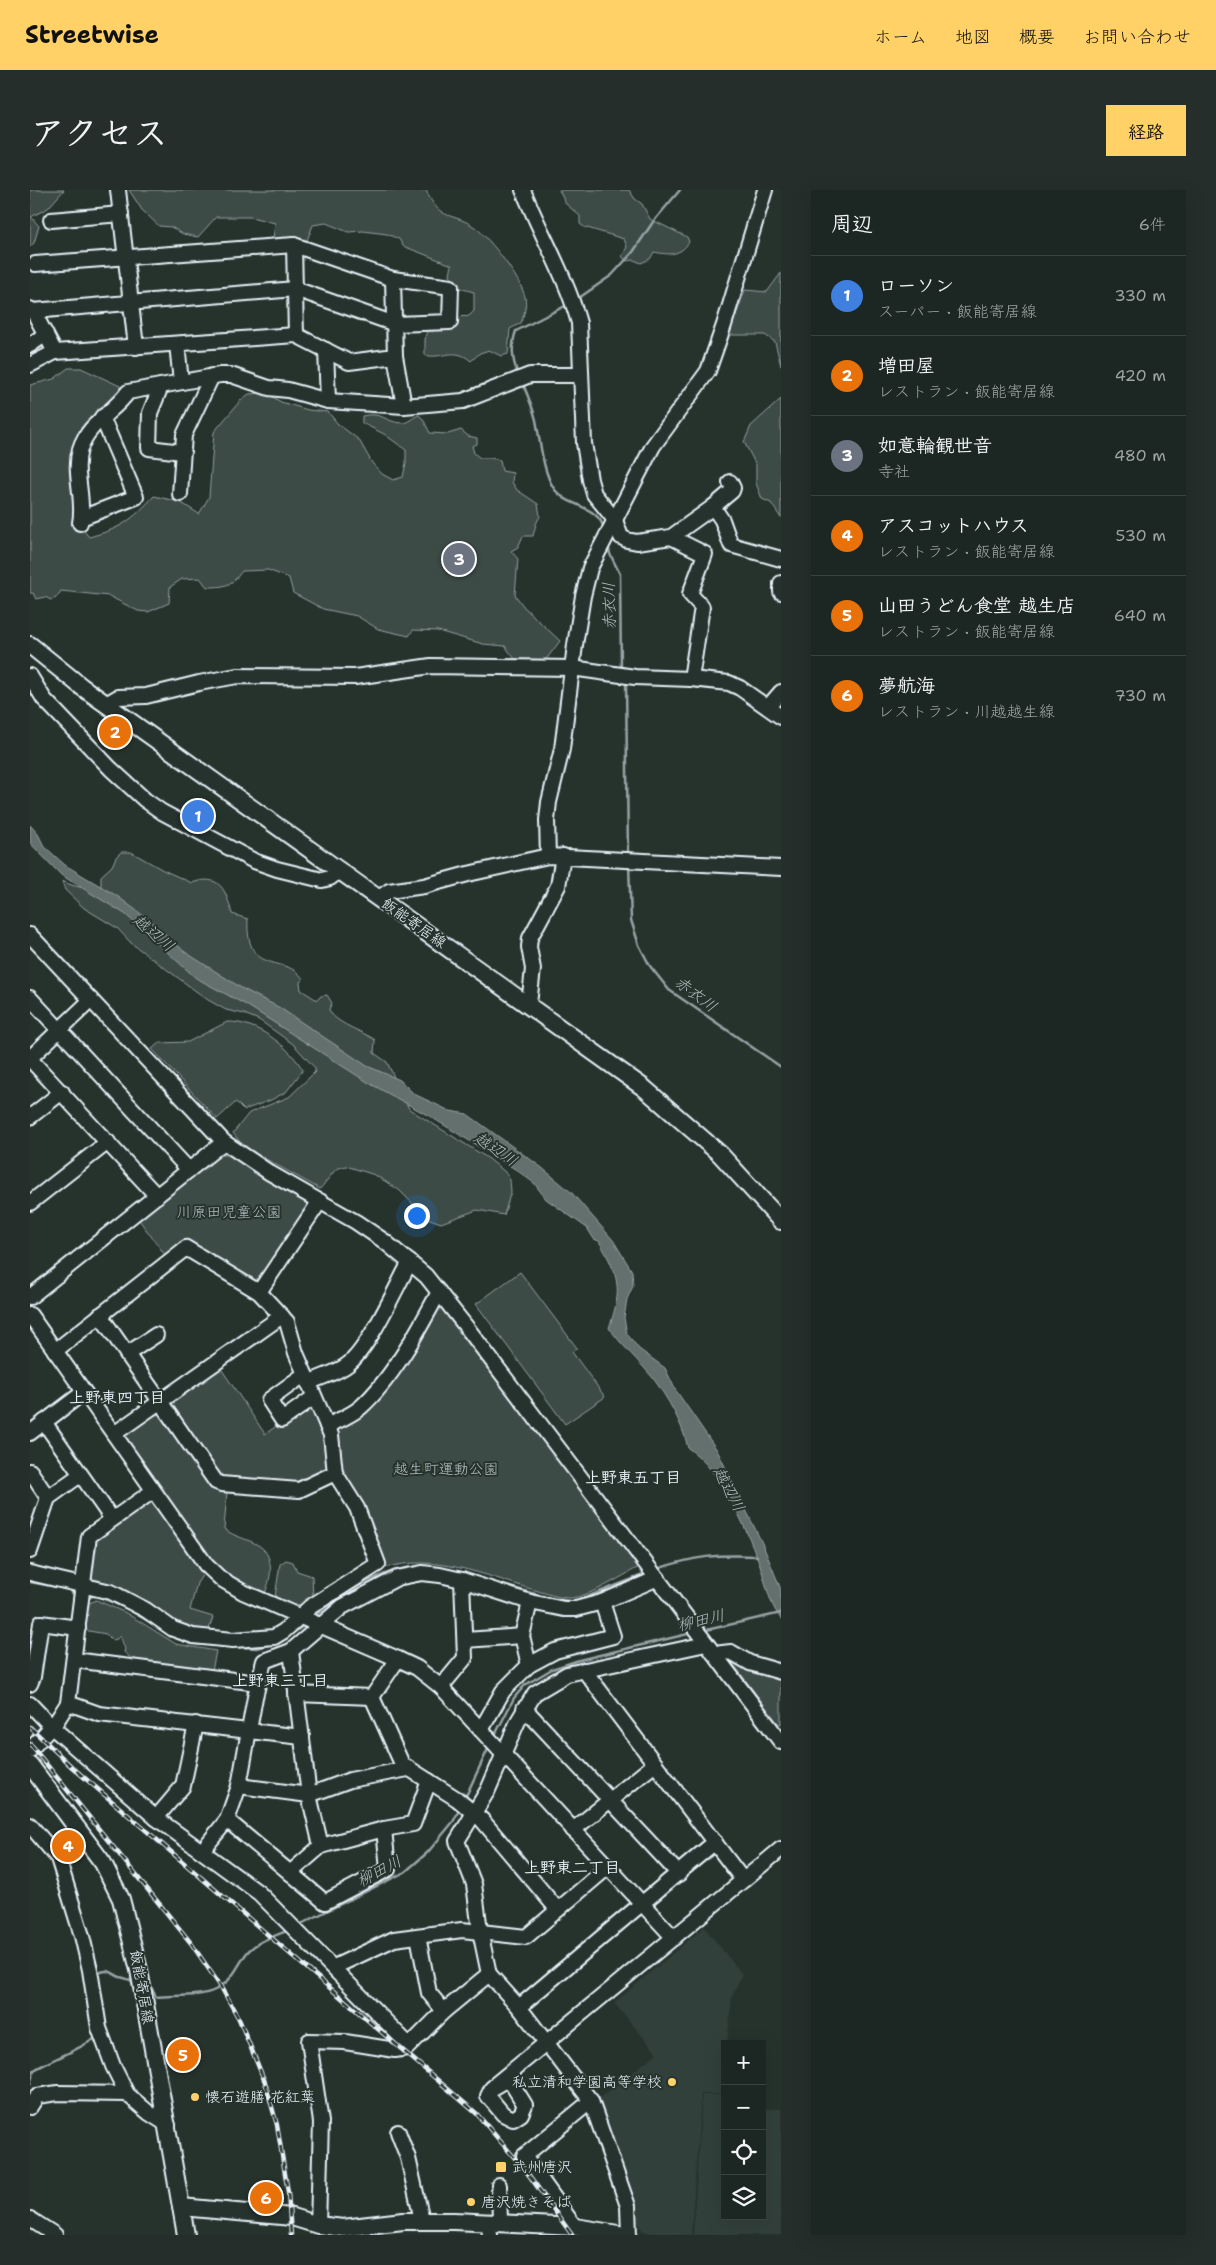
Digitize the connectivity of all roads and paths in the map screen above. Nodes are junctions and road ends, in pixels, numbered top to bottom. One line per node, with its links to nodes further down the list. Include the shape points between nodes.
1 (118, 190): 4 (street)
2 (522, 190): 23 (street, via 551,248 576,313)
3 (764, 190): 34 (street, via 708,371 653,446)
4 (121, 214): 5 (street); 7 (street)
5 (51, 220)
6 (294, 245): 7 (street); 9 (street); 10 (street)
7 (126, 258): 8 (street); 11 (street)
8 (35, 264)
9 (393, 279): 13 (street); 13 (street, via 451,288 450,322)
10 (294, 289): 11 (street); 13 (street); 15 (street)
11 (131, 302): 12 (street); 18 (street)
12 (32, 310): 14 (street)
13 (395, 324): 21 (street)
14 (46, 334): 17 (street); 20 (street)
15 (296, 335): 16 (street); 19 (street)
16 (177, 344): 18 (street); 25 (street)
17 (30, 345)
18 (136, 347): 20 (street)
19 (326, 350): 21 (street, via 349,362); 27 (street)
20 (56, 352): 22 (street)
21 (395, 356): 28 (street)
22 (30, 366)
23 (580, 375): 28 (street, via 530,375 463,401); 34 (street, via 590,480 597,499)
24 (212, 376): 25 (street); 27 (street, via 231,375 269,388); 30 (street, via 184,435)
25 (180, 382): 26 (street)
26 (161, 386): 29 (street, via 128,392); 30 (street, via 150,414 149,448)
27 (328, 401): 28 (street)
28 (404, 406)
29 (102, 417): 29 (street, via 80,448 80,520 136,497)
30 (182, 452): 32 (street)
31 (730, 482): 33 (street, via 732,491)
32 (180, 494)
33 (713, 507): 35 (street); 36 (street, via 722,520 731,545)
34 (615, 520): 35 (street, via 621,537 627,540 647,542); 40 (street, via 590,568 582,596)
35 (671, 537): 42 (street, via 705,554 690,594 702,607)
36 (781, 559)
37 (781, 583): 38 (street)
38 (781, 592)
39 (32, 650): 44 (main road, 飯能寄居線)
40 (572, 668): 42 (street); 44 (street, via 432,666 354,676 237,676 146,696 118,697); 47 (street, via 562,749 549,802)
41 (30, 676): 50 (street, via 44,699 111,769 162,812 254,861 285,872 322,880)
42 (691, 679): 45 (street, via 729,683)
43 (781, 692): 45 (street)
44 (106, 704): 50 (main road, 飯能寄居線)
45 (768, 707): 46 (street)
46 (781, 717)
47 (548, 856): 48 (street); 51 (street, via 424,886 389,891)
48 (563, 856): 49 (street); 55 (street, via 558,886 530,938 533,970)
49 (781, 868)
50 (340, 870): 51 (main road, 飯能寄居線)
51 (379, 898): 55 (main road, 飯能寄居線)
52 (30, 935): 54 (street)
53 (30, 998): 56 (street)
54 (91, 1000): 56 (street); 61 (street)
55 (528, 1004): 66 (main road, 飯能寄居線, via 660,1100 720,1154)
56 (60, 1030): 57 (street); 62 (street)
57 (30, 1058): 58 (street)
58 (62, 1092): 59 (street); 60 (street)
59 (30, 1117)
60 (108, 1142): 63 (street); 65 (street)
61 (224, 1142): 62 (street); 64 (street)
62 (189, 1170): 63 (street)
63 (157, 1196): 70 (street)
64 (320, 1201): 67 (street, via 363,1227); 68 (street)
65 (30, 1203)
66 (781, 1222)
67 (410, 1262): 69 (street); 77 (street, via 355,1358 346,1366)
68 (259, 1292): 72 (street, via 186,1248); 73 (street)
69 (439, 1292): 82 (street, via 418,1332 377,1388 361,1407); 94 (street)
70 (30, 1298)
71 (30, 1315): 75 (street)
72 (100, 1315): 75 (street); 76 (street)
73 (282, 1316): 77 (street, via 287,1322); 80 (street)
74 (156, 1335): 76 (street)
75 (55, 1351): 78 (street)
76 (127, 1354): 80 (street)
77 (306, 1379): 79 (street); 79 (street, via 269,1400 282,1420)
78 (84, 1392): 81 (street); 84 (street)
79 (314, 1397): 82 (street)
80 (160, 1401): 84 (street); 86 (street, via 216,1482 299,1490)
81 (44, 1422): 83 (street); 87 (street)
82 (327, 1426): 86 (street)
83 (30, 1433)
84 (114, 1434): 88 (street)
85 (30, 1470): 89 (street)
86 (335, 1473): 99 (street, via 357,1508 378,1564 310,1606)
87 (80, 1475): 89 (street); 90 (street)
88 (153, 1491): 90 (street); 99 (street, via 194,1550 221,1579 243,1592)
89 (48, 1498): 91 (street)
90 (112, 1519): 96 (street, via 89,1536)
91 (33, 1534): 92 (street)
92 (30, 1552)
93 (30, 1573): 96 (street)
94 (657, 1577): 98 (street); 103 (street)
95 (462, 1580): 97 (street); 99 (street, via 422,1573 398,1578); 102 (street)
96 (81, 1594): 99 (street, via 111,1592 173,1629 193,1636 263,1639); 100 (street)
97 (530, 1602): 98 (street, via 564,1609); 101 (street)
98 (602, 1602): 107 (street, via 613,1636 555,1651)
99 (311, 1620): 104 (street); 105 (street)
100 (78, 1628): 106 (street); 111 (street, via 41,1623)
101 (522, 1636): 102 (street); 107 (street)
102 (465, 1640): 112 (street, via 465,1658)
103 (708, 1646): 108 (street); 109 (street); 122 (street)
104 (291, 1651): 110 (street, via 264,1662); 113 (street)
105 (398, 1659): 112 (street, via 417,1668); 114 (street)
106 (74, 1660): 110 (street); 115 (street)
107 (529, 1665): 121 (street, via 503,1691)
108 (584, 1670): 117 (street, via 546,1684); 126 (street)
109 (781, 1672)
110 (258, 1683): 120 (street)
111 (30, 1684)
112 (441, 1687): 121 (street)
113 (296, 1694): 114 (street); 123 (street)
114 (372, 1697): 128 (street, via 402,1764)
115 (68, 1703): 118 (street, via 99,1714); 119 (street)
116 (30, 1704): 119 (street)
117 (524, 1708): 125 (street); 132 (street)
118 (196, 1724): 120 (street); 134 (street, via 183,1786)
119 (52, 1727): 124 (street); 134 (street)
120 (249, 1730): 123 (street); 130 (street)
121 (484, 1733): 125 (street)
122 (779, 1735)
123 (302, 1737): 131 (street)
124 (30, 1750)
125 (501, 1752): 133 (street, via 488,1790); 138 (street)
126 (655, 1764): 132 (street); 139 (street)
127 (31, 1768): 162 (main road, 飯能寄居線, via 103,1863 120,1899 134,1946)
128 (408, 1769): 129 (street); 131 (street, via 350,1780)
129 (429, 1782): 133 (street); 137 (street, via 413,1824)
130 (239, 1786): 131 (street); 135 (street)
131 (309, 1795): 140 (street)
132 (608, 1800): 138 (street); 145 (street)
133 (474, 1814): 148 (street); 149 (street, via 458,1841 474,1884)
134 (156, 1818): 142 (street)
135 (227, 1820): 142 (street); 144 (street)
136 (30, 1825): 159 (street, via 58,1858 82,1936 99,2028)
137 (384, 1829): 140 (street); 144 (street, via 388,1869 325,1902)
138 (573, 1830): 143 (street)
139 (715, 1842): 145 (street); 146 (street)
140 (321, 1846): 144 (street)
141 (781, 1849): 146 (street)
142 (202, 1851): 152 (street, via 259,1892)
143 (608, 1868): 147 (street); 148 (street)
144 (290, 1873)
145 (679, 1874): 147 (street)
146 (744, 1880): 151 (street)
147 (642, 1904): 151 (street); 154 (street)
148 (558, 1909): 149 (street, via 526,1937)
149 (480, 1930): 150 (street); 153 (street)
150 (418, 1936): 152 (street, via 394,1939); 155 (street, via 429,1993)
151 (674, 1938): 156 (street)
152 (334, 1967): 157 (street)
153 (489, 1974): 154 (street); 155 (street)
154 (519, 2007): 156 (street)
155 (444, 2010): 157 (street)
156 (547, 2043): 158 (street); 161 (street)
157 (409, 2045): 168 (street, via 395,2050 345,2042 309,2041 321,2122)
158 (512, 2078): 158 (street, via 496,2084 489,2098 503,2114 513,2119 521,2114 525,2105)
159 (127, 2094): 160 (street, via 58,2093); 162 (street)
160 (32, 2099)
161 (591, 2100): 170 (street, via 524,2156); 175 (street, via 628,2206)
162 (168, 2125): 165 (main road, 飯能寄居線)
163 (398, 2132): 167 (street, via 408,2158)
164 (499, 2185): 169 (street)
165 (180, 2207): 168 (main road, via 292,2217); 173 (main road, 飯能寄居線)
166 (30, 2219): 172 (street)
167 (422, 2220): 169 (main road); 171 (main road)
168 (318, 2225): 171 (main road)
169 (492, 2226): 170 (main road)
170 (575, 2227): 174 (main road)
171 (375, 2230)
172 (55, 2235)
173 (186, 2235)
174 (624, 2235)
175 (630, 2235)

